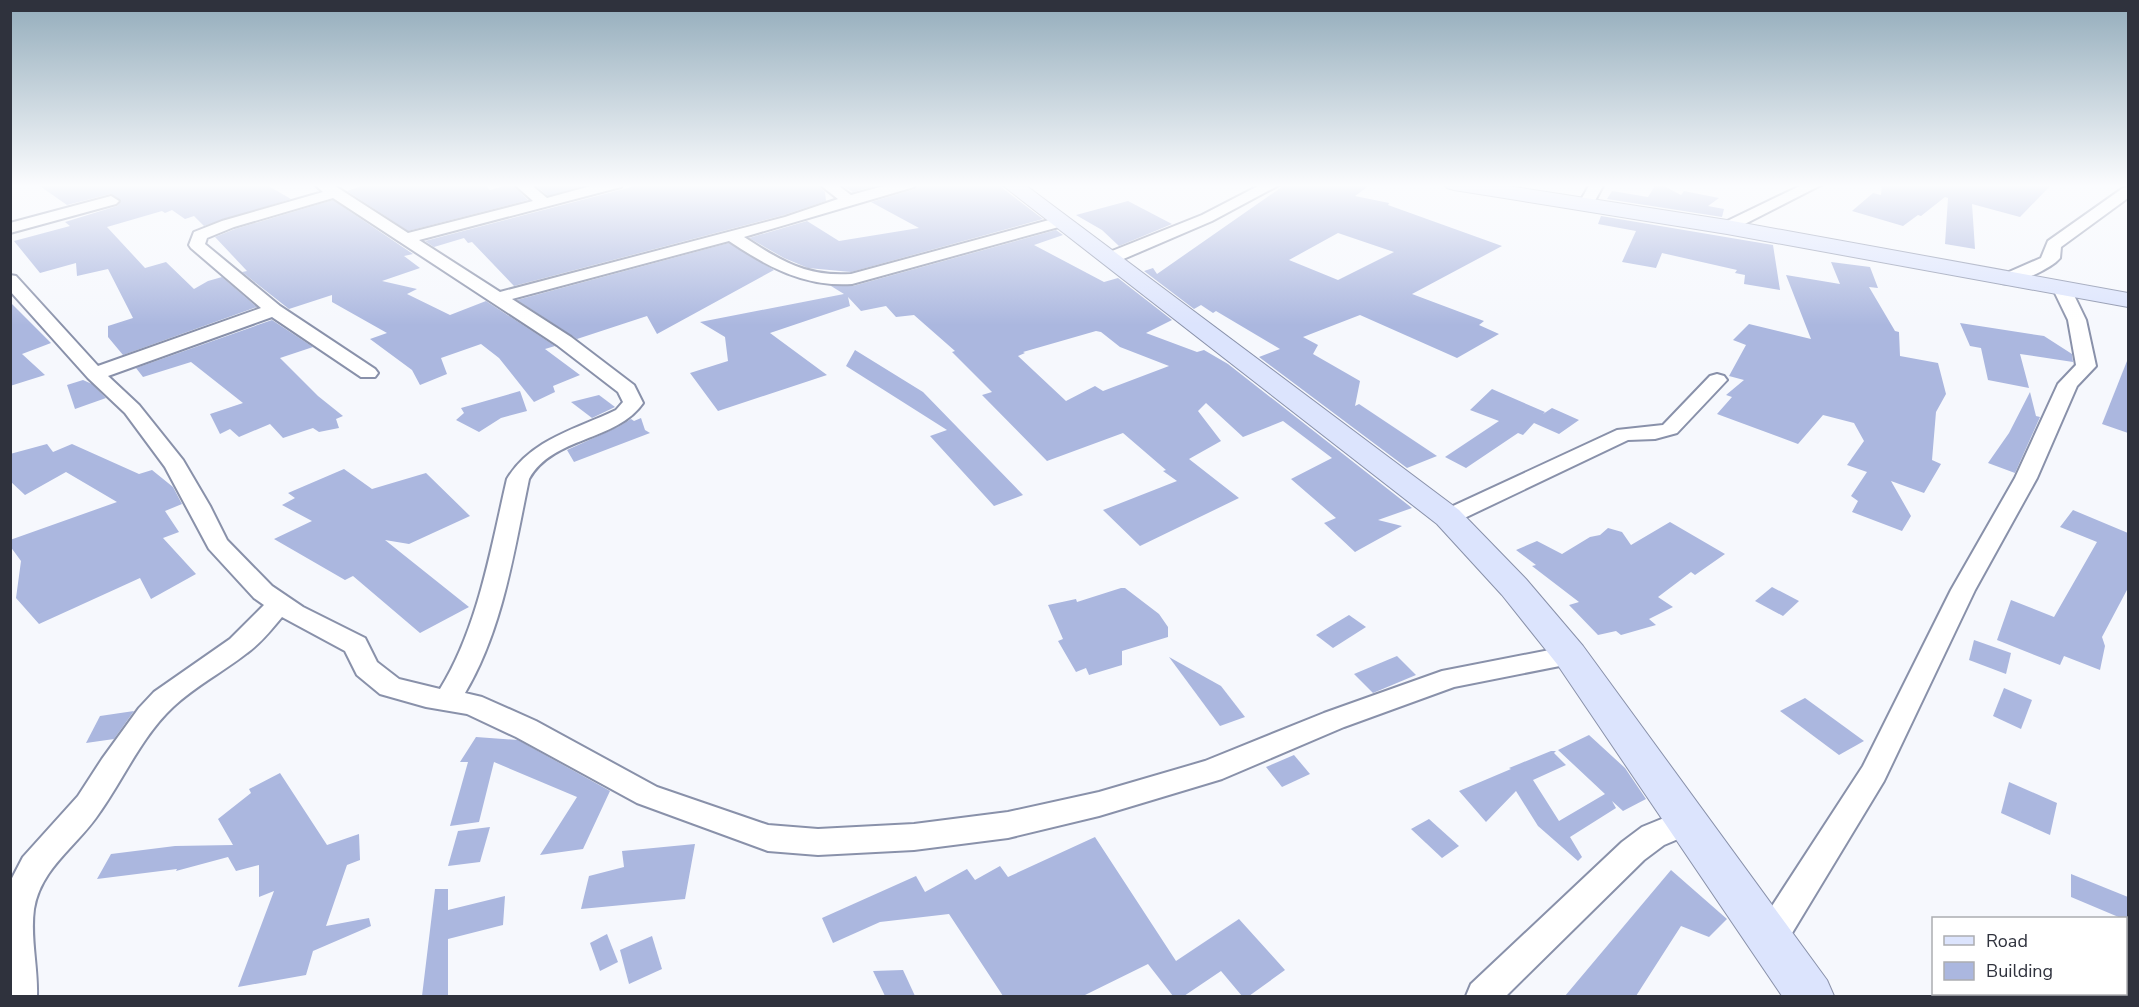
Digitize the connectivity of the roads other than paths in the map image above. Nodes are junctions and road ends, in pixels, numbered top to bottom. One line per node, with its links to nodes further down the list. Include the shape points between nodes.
1 (210, 231): 18 (street, via 200,235 197,245)
2 (393, 231): 11 (street)
3 (436, 231): 11 (street)
4 (749, 231): 10 (street)
5 (1027, 231): 10 (street, via 834,282 789,271)
6 (1072, 231): 12 (street)
7 (1176, 231): 12 (street)
8 (1749, 231): 13 (street)
9 (2072, 231): 13 (street, via 2054,244 2052,258 2047,262)
10 (730, 236): 16 (street)
11 (405, 239): 16 (street)
12 (1108, 259): 22 (street)
13 (2008, 279): 15 (street)
14 (10, 280): 19 (street)
15 (2062, 289): 17 (street); 27 (street, via 2077,321 2086,366 2068,384 2026,477 1963,590 1874,772)
16 (497, 298): 25 (street, via 601,367 627,389 633,403 623,414 550,447 525,467 518,479 479,637 469,664)
17 (2128, 300)
18 (274, 310): 19 (street); 20 (street)
19 (95, 374): 23 (street, via 132,409 175,465 217,544 263,592)
20 (368, 374)
21 (1717, 380): 22 (street, via 1670,429 1655,434 1623,434)
22 (1448, 518): 24 (street, via 1514,587)
23 (287, 608): 25 (street, via 356,645 366,668 390,687); 28 (street, via 157,707 89,805 34,867 18,909)
24 (1570, 655): 25 (street, via 1451,678 1334,720 1212,771 1099,804 1008,825 914,837 837,841 768,838 721,822 647,795 472,704); 26 (street)
25 (447, 700)
26 (1686, 822): 27 (street); 29 (street, via 1653,836 1633,851)
27 (1771, 937): 30 (street)
28 (20, 996)
29 (1483, 996)
30 (1810, 996)

